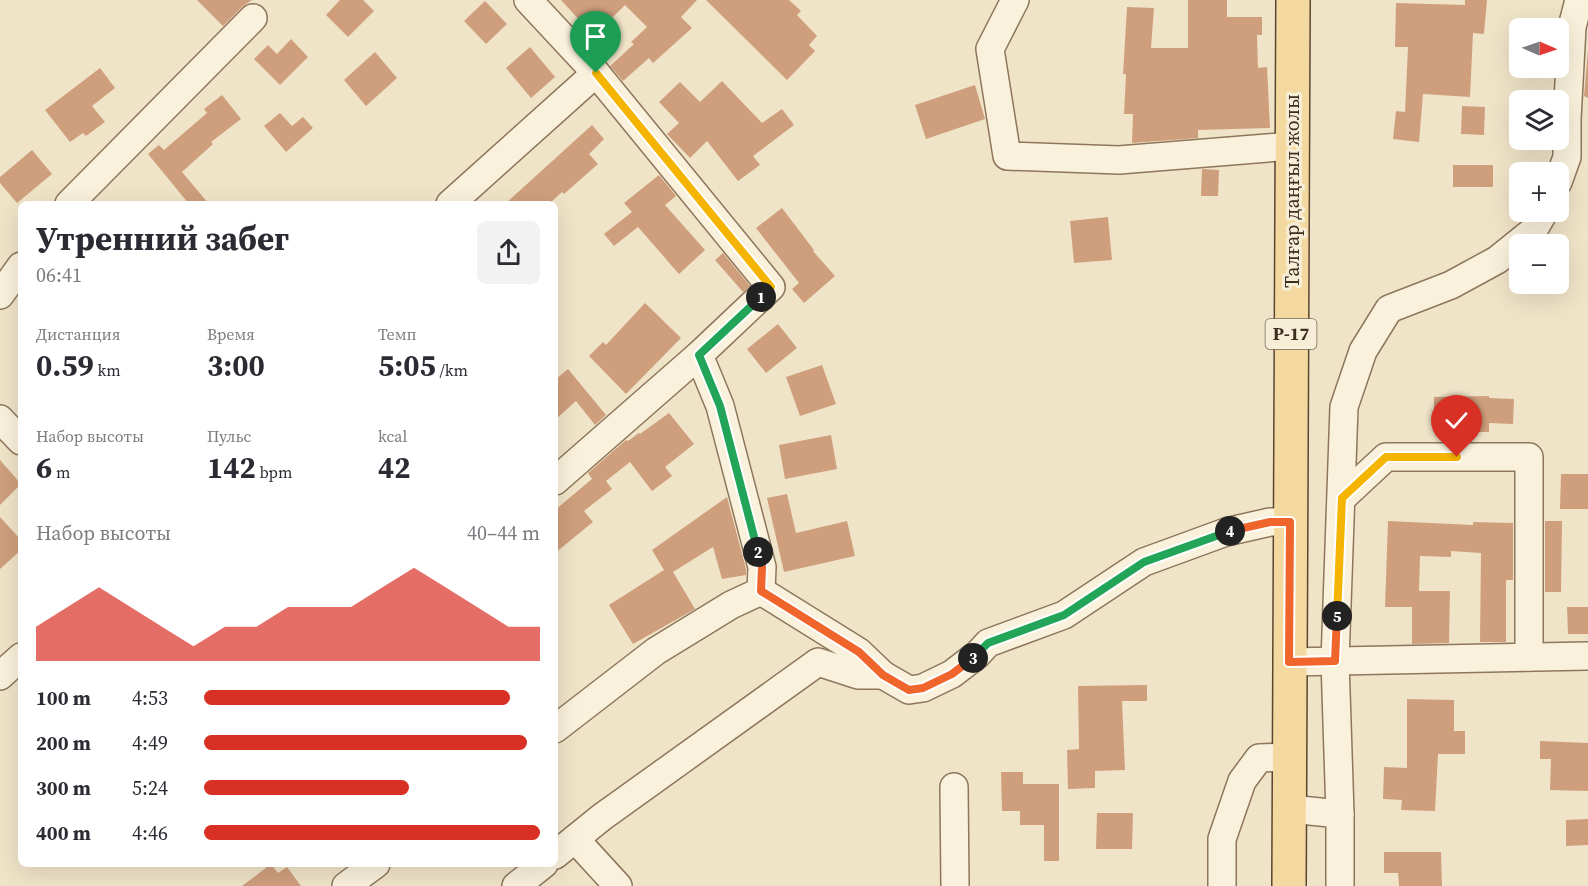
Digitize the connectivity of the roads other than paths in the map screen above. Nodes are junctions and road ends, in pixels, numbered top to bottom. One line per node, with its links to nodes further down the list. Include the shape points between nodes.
1 (528, 0): 6 (street)
2 (1015, 0): 7 (street, via 990,49 1007,156 1119,159)
3 (1293, 0): 7 (main road, Талғар даңғыл жолы / P-17)
4 (1580, 0): 8 (street, via 1572,27)
5 (253, 18): 9 (street)
6 (596, 73): 10 (street); 14 (street, via 771,287)
7 (1292, 146): 19 (main road, Талғар даңғыл жолы / P-17)
8 (1565, 162)
9 (72, 201)
10 (453, 201)
11 (1538, 222): 18 (street, via 1533,231 1497,260 1451,285 1389,309 1363,351 1344,407)
12 (18, 270): 13 (street)
13 (0, 295)
14 (699, 355): 17 (street); 20 (street, via 720,406 762,567)
15 (0, 419): 16 (street)
16 (18, 438)
17 (558, 478)
18 (1342, 498): 22 (street, via 1386,457 1529,457); 24 (street)
19 (1290, 522): 25 (main road, Талғар даңғыл жолы / P-17); 26 (street, via 1270,522 1226,532 1144,562 1064,615 988,643 952,674 923,688 909,690)
20 (761, 591): 26 (street, via 859,652); 28 (street, via 656,651)
21 (1588, 656): 22 (street)
22 (1529, 657): 24 (street)
23 (18, 660): 27 (street)
24 (1335, 661): 25 (street); 32 (street)
25 (1289, 662): 29 (main road, Талғар даңғыл жолы / P-17)
26 (883, 675): 33 (street, via 858,675 818,662)
27 (0, 676)
28 (558, 727)
29 (1289, 757): 31 (main road, Талғар даңғыл жолы / P-17); 40 (street, via 1259,758 1242,781 1222,839)
30 (954, 787): 39 (street)
31 (1290, 809): 32 (street); 41 (main road, Талғар даңғыл жолы / P-17)
32 (1340, 814): 42 (street)
33 (565, 847): 38 (street)
34 (371, 867): 36 (street)
35 (540, 867): 37 (street)
36 (346, 886)
37 (516, 886)
38 (618, 886)
39 (955, 886)
40 (1222, 886)
41 (1289, 886)
42 (1340, 886)

